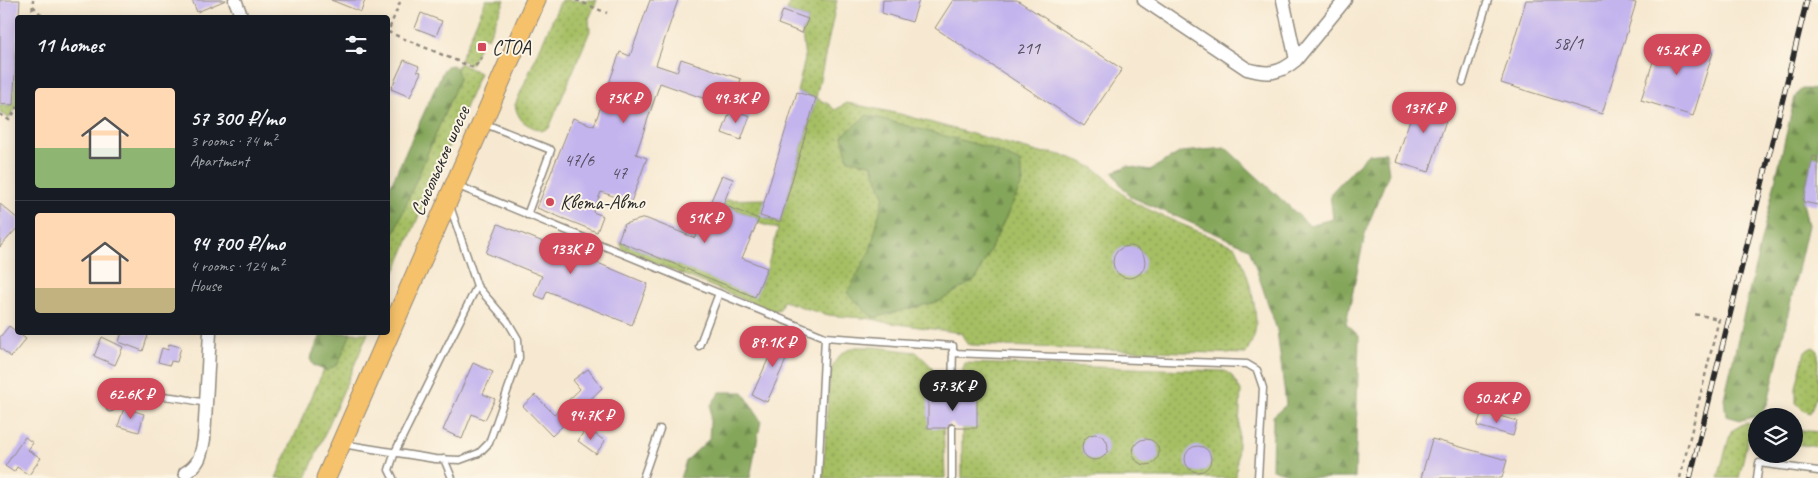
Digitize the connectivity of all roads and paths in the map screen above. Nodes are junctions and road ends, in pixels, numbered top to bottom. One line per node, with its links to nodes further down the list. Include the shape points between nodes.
1 (33, 0): 10 (path)
2 (235, 0): 14 (street)
3 (536, 0): 22 (main road, Сысольское шоссе)
4 (576, 0): 11 (path)
5 (1144, 0): 18 (street, via 1247,69 1274,72)
6 (1283, 0): 18 (street)
7 (1345, 0): 18 (street)
8 (1488, 0): 19 (lane)
9 (400, 2): 15 (path)
10 (33, 6): 12 (path); 13 (path)
11 (607, 13)
12 (32, 15)
13 (41, 15)
14 (239, 15)
15 (390, 27)
16 (390, 33): 17 (path, via 474,68)
17 (482, 57)
18 (1296, 60)
19 (1463, 82)
20 (15, 112): 21 (path, via 9,120)
21 (0, 114)
22 (482, 122): 23 (main road, Сысольское шоссе); 24 (lane, via 551,150)
23 (451, 192): 24 (lane); 25 (lane); 28 (main road, Сысольское шоссе)
24 (527, 214): 26 (lane)
25 (477, 286): 40 (lane); 41 (lane, via 518,339 519,358 489,443 479,453 460,460)
26 (719, 293): 31 (lane); 32 (lane)
27 (1694, 314): 51 (path, via 1719,319)
28 (390, 332)
29 (210, 335): 35 (street)
30 (389, 335): 39 (main road, Сысольское шоссе)
31 (825, 337): 33 (lane, via 953,346); 48 (lane)
32 (699, 346)
33 (952, 353): 34 (lane); 50 (lane, via 1247,364 1257,370 1263,388)
34 (952, 396)
35 (206, 403): 36 (lane, via 154,396 128,399); 43 (street, via 202,453 195,467)
36 (110, 408)
37 (952, 428): 49 (lane)
38 (660, 430): 47 (lane)
39 (341, 444): 40 (lane); 44 (main road, Сысольское шоссе)
40 (395, 452): 41 (lane); 45 (lane, via 389,470)
41 (444, 459): 46 (lane)
42 (1818, 471): 52 (lane, via 1759,463)
43 (185, 473)
44 (326, 478)
45 (393, 478)
46 (452, 478)
47 (644, 478)
48 (818, 478)
49 (952, 478)
50 (1258, 478)
51 (1680, 478)
52 (1757, 478)

